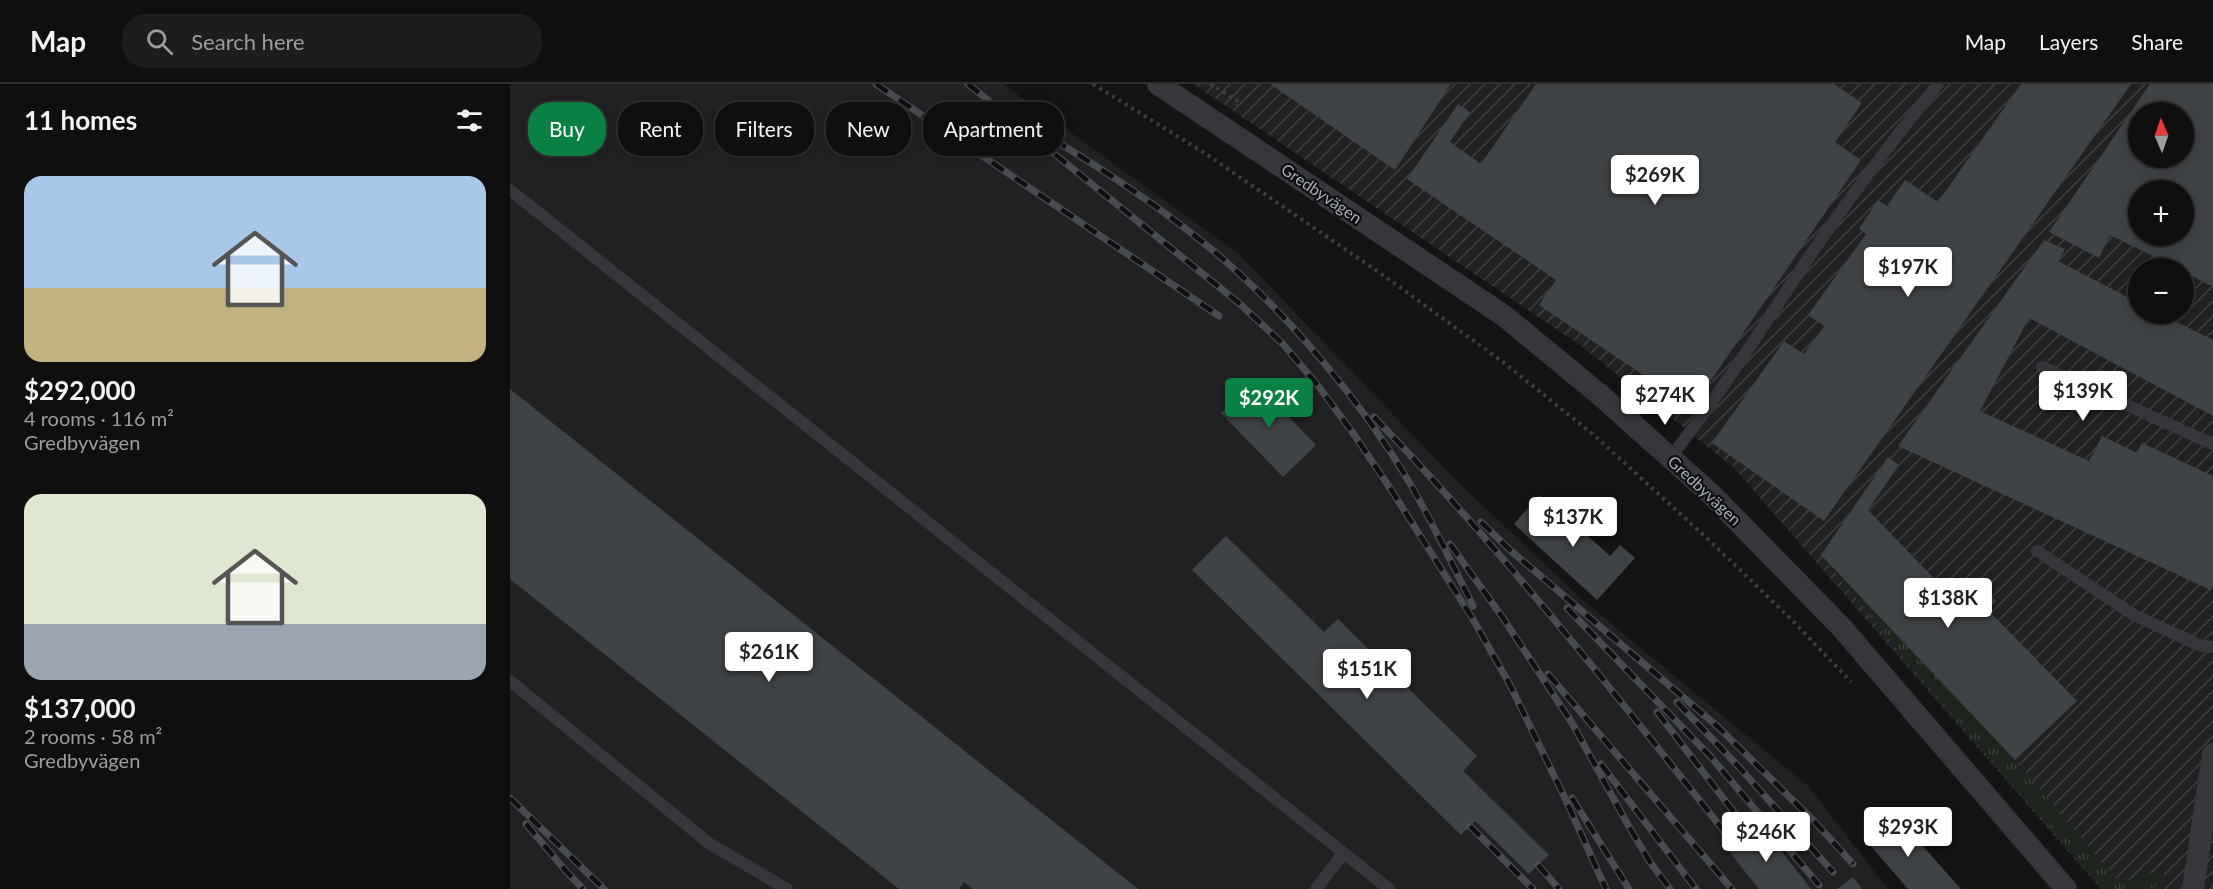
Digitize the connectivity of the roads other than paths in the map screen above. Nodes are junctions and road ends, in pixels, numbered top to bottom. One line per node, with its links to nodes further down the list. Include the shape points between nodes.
1 (1158, 84): 6 (street, Gredbyvägen, via 1503,315)
2 (1938, 84): 6 (lane, via 1819,243)
3 (510, 190): 11 (lane)
4 (2042, 367): 5 (lane)
5 (2213, 444)
6 (1670, 458): 15 (street, Gredbyvägen, via 1711,494 1842,628)
7 (2037, 551): 8 (lane, via 2134,615 2199,645)
8 (2213, 647)
9 (510, 681): 12 (lane, via 710,844)
10 (2213, 754): 16 (street)
11 (1343, 854): 13 (lane); 14 (lane)
12 (787, 889)
13 (1316, 889)
14 (1389, 889)
15 (2066, 889)
16 (2193, 889)

